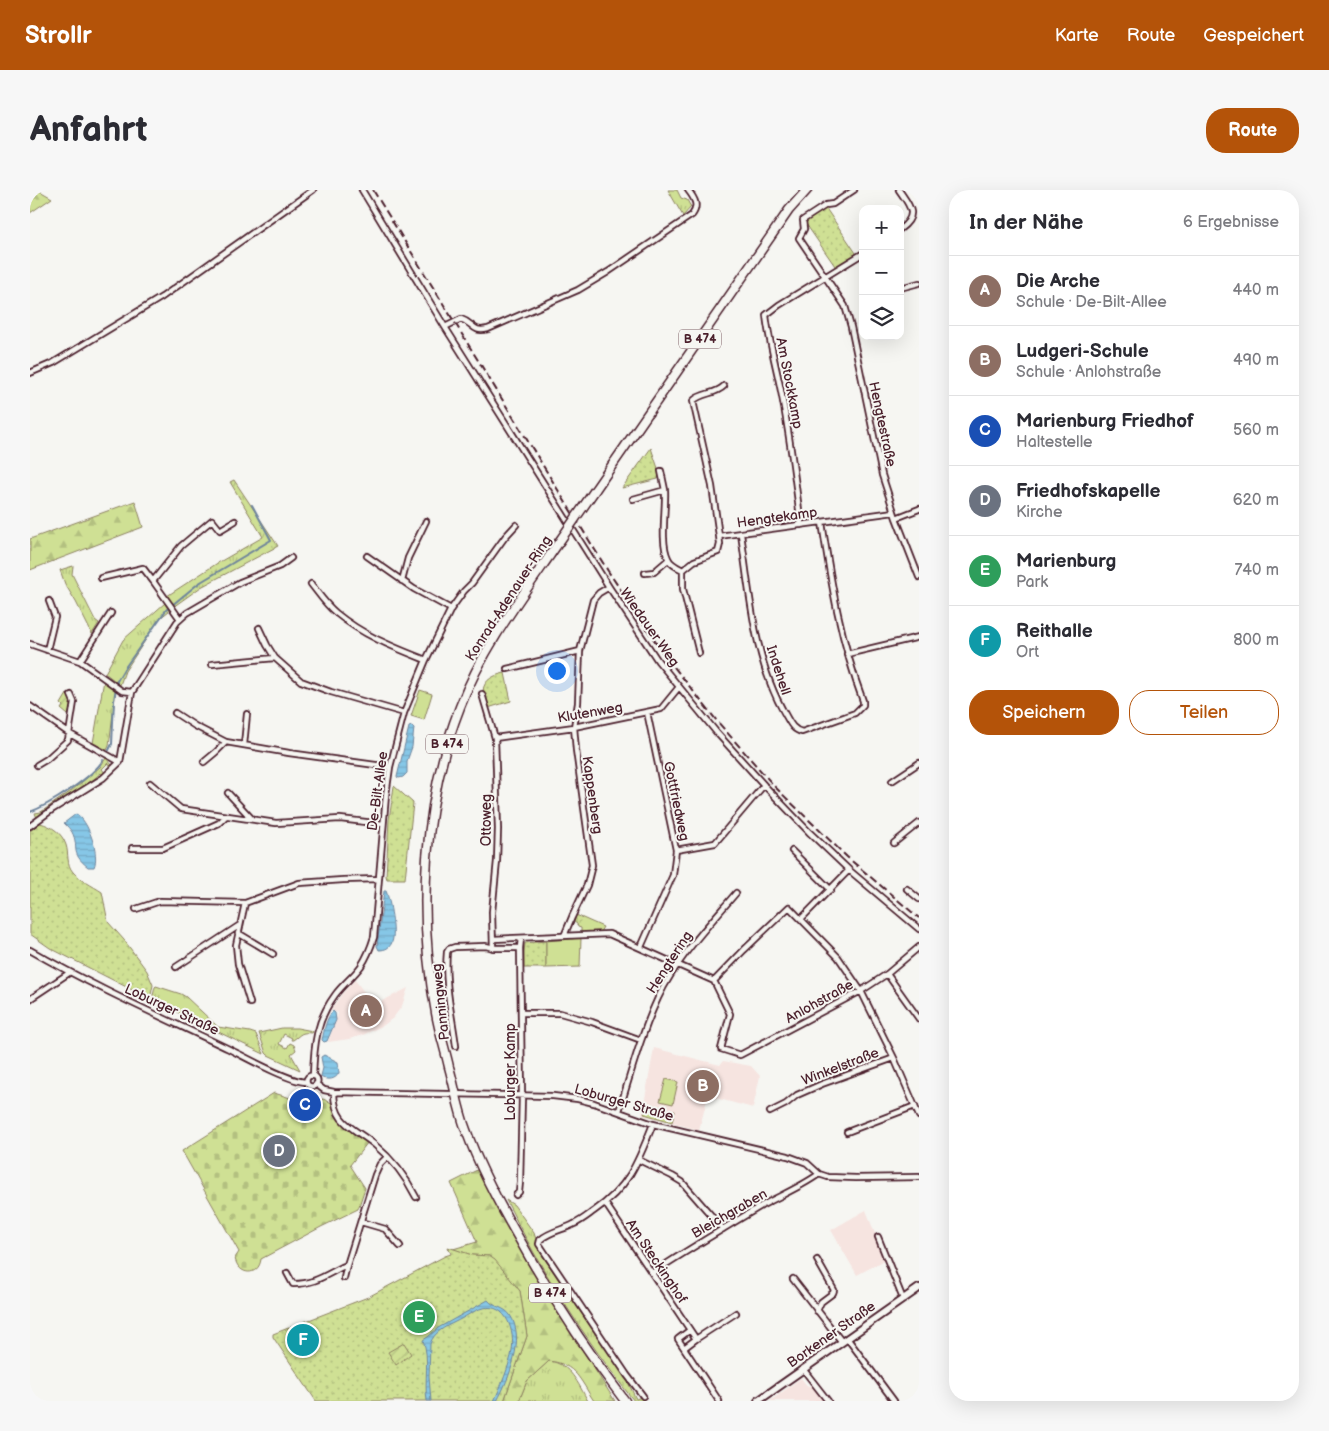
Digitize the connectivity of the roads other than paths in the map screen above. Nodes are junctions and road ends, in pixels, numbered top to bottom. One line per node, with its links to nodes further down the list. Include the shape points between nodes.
1 (313, 190): 15 (street, via 162,297 53,363)
2 (362, 190): 14 (street, Wiedauer Weg)
3 (688, 190): 14 (street, via 696,205 692,215 578,290 482,330 476,330 464,319)
4 (807, 190): 126 (main road, Konrad-Adenauer-Ring / B 474, bridge, via 784,218 497,633 461,705 448,742 434,802 427,864 430,974)
5 (854, 190): 11 (street, Hengtestraße, via 803,220 804,230 799,238)
6 (899, 190): 8 (street)
7 (919, 206): 8 (street)
8 (913, 210): 9 (street)
9 (904, 226)
10 (859, 256): 11 (street)
11 (825, 277): 21 (street, Hengtestraße, via 845,306 882,474); 26 (street, Am Stockkamp, via 766,315 790,441)
12 (919, 283): 13 (street)
13 (904, 287)
14 (445, 327): 39 (street, Wiedauer Weg)
15 (30, 373)
16 (724, 386): 28 (street, via 693,401 712,486)
17 (661, 471): 18 (street)
18 (665, 490): 19 (street); 31 (street, via 664,541)
19 (633, 498)
20 (919, 509): 21 (street, Hengtekamp)
21 (895, 515): 24 (street, Hengtekamp); 34 (street, Hengtestraße)
22 (235, 521): 36 (street, via 220,530 212,520 181,546)
23 (426, 521): 37 (street, via 408,558)
24 (822, 522): 26 (street, Hengtekamp); 50 (street, via 833,594)
25 (516, 525): 41 (street, De-Bilt-Allee)
26 (801, 525): 27 (street, Hengtekamp)
27 (741, 534): 28 (street, Hengtekamp); 50 (street, Indehell, via 764,666 778,702 798,731 807,731 855,713 863,706)
28 (719, 536): 32 (street, Hengtekamp, via 718,552 694,561)
29 (367, 556): 37 (street)
30 (291, 558): 43 (street, via 280,566 240,582)
31 (668, 560): 32 (street); 33 (street, via 654,572)
32 (683, 570): 49 (street, via 683,589)
33 (645, 574)
34 (919, 577)
35 (101, 578): 36 (street, via 143,568)
36 (153, 581): 43 (street)
37 (402, 581): 41 (street)
38 (311, 584): 52 (street, via 336,613 369,636)
39 (609, 587): 48 (street, Kappenberg, via 593,600); 56 (street, Wiedauer Weg)
40 (49, 601): 47 (street, via 56,617)
41 (451, 609): 52 (street, De-Bilt-Allee)
42 (111, 613): 53 (street)
43 (180, 619): 57 (street)
44 (259, 628): 51 (street)
45 (919, 637): 50 (street)
46 (30, 644): 47 (street)
47 (47, 650): 53 (street)
48 (580, 651): 55 (street); 65 (street, Kappenberg)
49 (699, 652)
50 (847, 654)
51 (276, 658): 54 (street); 63 (street, via 301,681)
52 (426, 660): 63 (street, De-Bilt-Allee)
53 (80, 661): 57 (street, via 122,691)
54 (212, 664)
55 (507, 669)
56 (679, 687): 61 (street, Klutenweg, via 662,709); 77 (street, Wiedauer Weg)
57 (132, 692): 70 (street)
58 (482, 694): 67 (street, Ottoweg)
59 (71, 695): 66 (street, via 74,702)
60 (30, 706): 66 (street)
61 (647, 712): 65 (street, Klutenweg); 86 (street, Gottfriedweg)
62 (175, 713): 68 (street)
63 (404, 713): 74 (street, De-Bilt-Allee)
64 (247, 714): 69 (street)
65 (574, 727): 67 (street, Klutenweg); 100 (street, Kappenberg, via 592,865 588,885)
66 (70, 734): 70 (street); 73 (street, via 68,740)
67 (495, 738): 101 (street, Ottoweg, via 498,829)
68 (226, 742): 69 (street); 71 (street)
69 (244, 745): 74 (street)
70 (120, 762): 83 (street, via 103,778)
71 (204, 762)
72 (919, 763): 75 (street)
73 (37, 765)
74 (390, 767): 82 (street, De-Bilt-Allee)
75 (892, 781)
76 (150, 783): 79 (street, via 181,809)
77 (764, 785): 86 (street, via 716,843); 88 (street, Wiedauer Weg)
78 (228, 793): 80 (street)
79 (226, 816): 80 (street); 85 (street, via 219,823 163,848)
80 (252, 819): 82 (street, via 276,823 340,819)
81 (919, 823): 84 (street)
82 (383, 824): 89 (street, De-Bilt-Allee)
83 (30, 826)
84 (894, 843)
85 (132, 848)
86 (676, 850): 103 (street, Gottfriedweg, via 673,874)
87 (792, 851): 91 (street)
88 (849, 870): 91 (street); 98 (street, Wiedauer Weg)
89 (379, 879): 94 (street, via 299,883); 122 (street, De-Bilt-Allee, via 371,945 361,966 323,1016 315,1038)
90 (907, 889): 93 (street)
91 (831, 890): 96 (street)
92 (736, 893): 109 (street, Hengtering)
93 (919, 899)
94 (244, 903): 95 (street, via 160,901); 97 (street)
95 (136, 909)
96 (801, 919): 113 (street, via 788,906); 114 (street, via 838,956)
97 (240, 925): 99 (street); 110 (street)
98 (919, 929)
99 (238, 933): 108 (street); 116 (street, via 238,964)
100 (564, 936): 102 (street); 103 (street, via 609,934)
101 (493, 938): 102 (street); 105 (street, Ottoweg)
102 (521, 938): 106 (street)
103 (641, 947): 109 (street)
104 (919, 947): 112 (street, Anlohstraße)
105 (493, 948): 106 (street, Panningweg); 120 (street, Panningweg, via 448,949 447,991)
106 (520, 948): 117 (street, Loburger Kamp)
107 (30, 950): 111 (street, Loburger Straße)
108 (273, 954)
109 (677, 965): 113 (street); 119 (street, Hengtering, via 658,998)
110 (176, 967)
111 (69, 973): 115 (street); 123 (street, Loburger Straße, via 299,1082)
112 (887, 974): 114 (street, Anlohstraße); 118 (street)
113 (714, 981): 114 (street, Anlohstraße, via 730,1014 721,1049 740,1055)
114 (861, 990): 121 (street)
115 (30, 999)
116 (250, 1003)
117 (521, 1013): 119 (street, via 560,1013); 127 (street, Loburger Kamp)
118 (919, 1019)
119 (641, 1040): 129 (street, Hengtering)
120 (456, 1046)
121 (894, 1058): 128 (street); 130 (street, Winkelstraße, via 822,1084)
122 (313, 1076): 123 (street); 124 (street)
123 (306, 1082): 124 (street, via 310,1086)
124 (316, 1084): 125 (street, Loburger Straße, via 320,1089)
125 (334, 1092): 126 (street, Loburger Straße); 134 (street, via 335,1107 342,1119)
126 (455, 1094): 127 (street, Loburger Straße); 161 (main road, Konrad-Adenauer-Ring / B 474, via 475,1153 510,1223 558,1305)
127 (522, 1096): 129 (street, Loburger Straße, via 578,1098); 138 (street, Loburger Kamp, via 520,1182)
128 (915, 1106): 131 (street); 133 (street)
129 (619, 1111): 132 (street, Loburger Straße)
130 (770, 1112)
131 (919, 1116)
132 (653, 1124): 135 (street); 136 (street, Loburger Straße, via 788,1156 807,1163)
133 (847, 1132)
134 (388, 1156): 139 (street); 141 (street, via 375,1175)
135 (639, 1160): 140 (street, via 620,1189); 142 (street, via 682,1182)
136 (819, 1174): 137 (street, Loburger Straße, via 856,1178); 142 (street, Bleichgraben)
137 (919, 1177)
138 (516, 1195)
139 (416, 1196)
140 (605, 1203): 148 (street, Am Steckinghof); 160 (street, via 575,1224 545,1236 540,1240 541,1248)
141 (361, 1222): 144 (street, via 389,1232); 146 (street)
142 (724, 1229): 148 (street, Bleichgraben)
143 (878, 1237): 152 (street)
144 (400, 1246)
145 (817, 1260): 153 (street, via 834,1290)
146 (347, 1265): 147 (street, via 306,1283 293,1284); 149 (street)
147 (286, 1273)
148 (652, 1273): 155 (street, Am Steckinghof)
149 (344, 1278)
150 (793, 1279): 153 (street)
151 (919, 1288): 152 (street, Borkener Straße)
152 (903, 1299): 157 (street, Borkener Straße)
153 (817, 1311): 157 (street)
154 (736, 1312): 156 (street)
155 (690, 1330): 156 (street, Am Steckinghof); 158 (street, via 678,1339)
156 (696, 1339): 158 (street)
157 (844, 1340): 159 (street, Borkener Straße); 165 (street)
158 (684, 1348): 162 (street)
159 (803, 1369): 163 (street, Borkener Straße); 164 (street)
160 (643, 1396)
161 (625, 1401)
162 (719, 1401)
163 (758, 1401)
164 (828, 1401)
165 (894, 1401)

